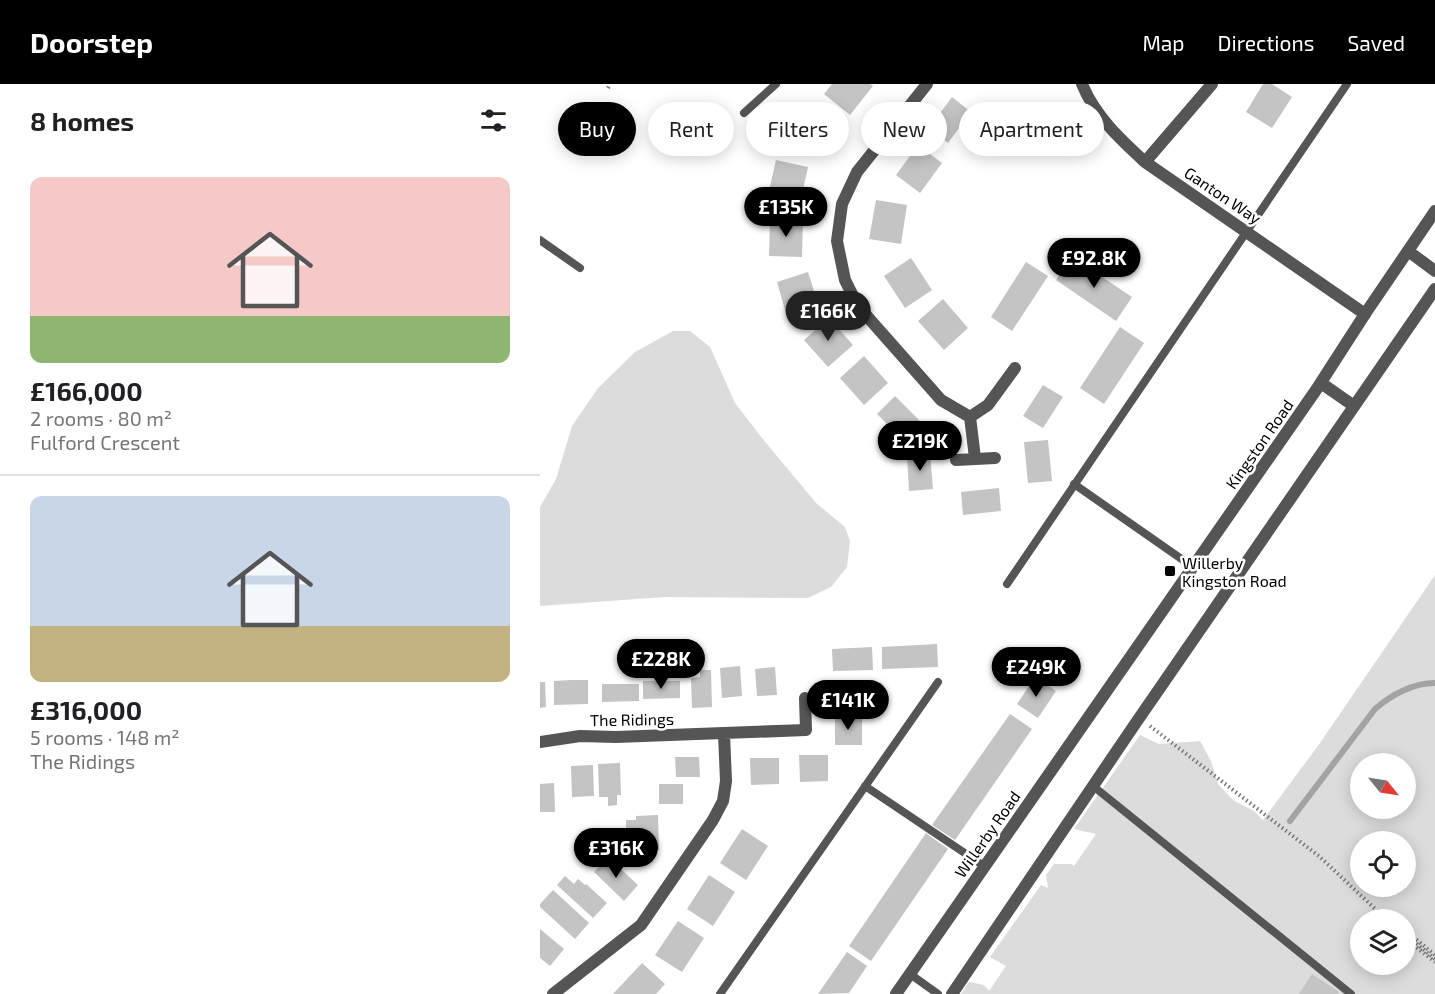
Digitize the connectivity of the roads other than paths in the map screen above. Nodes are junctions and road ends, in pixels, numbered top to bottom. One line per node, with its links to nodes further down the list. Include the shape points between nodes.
1 (776, 84): 6 (lane)
2 (927, 84): 19 (street, via 857,172 842,204 837,241 845,280 858,306 941,400)
3 (1082, 84): 7 (street, Ganton Way, via 1112,132)
4 (1212, 84): 7 (street)
5 (1347, 84): 9 (lane)
6 (744, 113)
7 (1145, 162): 9 (street, Ganton Way)
8 (1435, 211): 11 (street, Kingston Road)
9 (1247, 232): 15 (street, Ganton Way); 23 (lane)
10 (540, 240): 12 (lane)
11 (1408, 251): 13 (street); 15 (street, Kingston Road)
12 (580, 268)
13 (1435, 271)
14 (1435, 289): 18 (street)
15 (1365, 314): 17 (street, Kingston Road)
16 (1015, 368): 19 (street, via 988,405)
17 (1321, 383): 18 (street); 24 (street, Kingston Road)
18 (1354, 406): 32 (street)
19 (970, 417): 20 (street)
20 (975, 458): 21 (street); 22 (street)
21 (995, 458)
22 (956, 459)
23 (1074, 484): 24 (lane); 25 (lane)
24 (1193, 567): 27 (street, Kingston Road)
25 (1007, 584)
26 (938, 682): 31 (lane)
27 (1105, 693): 33 (street, Willerby Road)
28 (805, 698): 29 (street, The Ridings, via 806,730)
29 (724, 734): 30 (street, The Ridings, via 580,736); 35 (street, via 726,782 723,801 713,820 641,925)
30 (540, 742)
31 (865, 786): 33 (lane); 36 (lane)
32 (1093, 786): 39 (street); 40 (lane)
33 (984, 866): 34 (street, Willerby Road)
34 (910, 974): 37 (street, Willerby Road); 38 (lane)
35 (553, 994)
36 (720, 994)
37 (896, 994)
38 (938, 994)
39 (952, 994)
40 (1351, 994)

